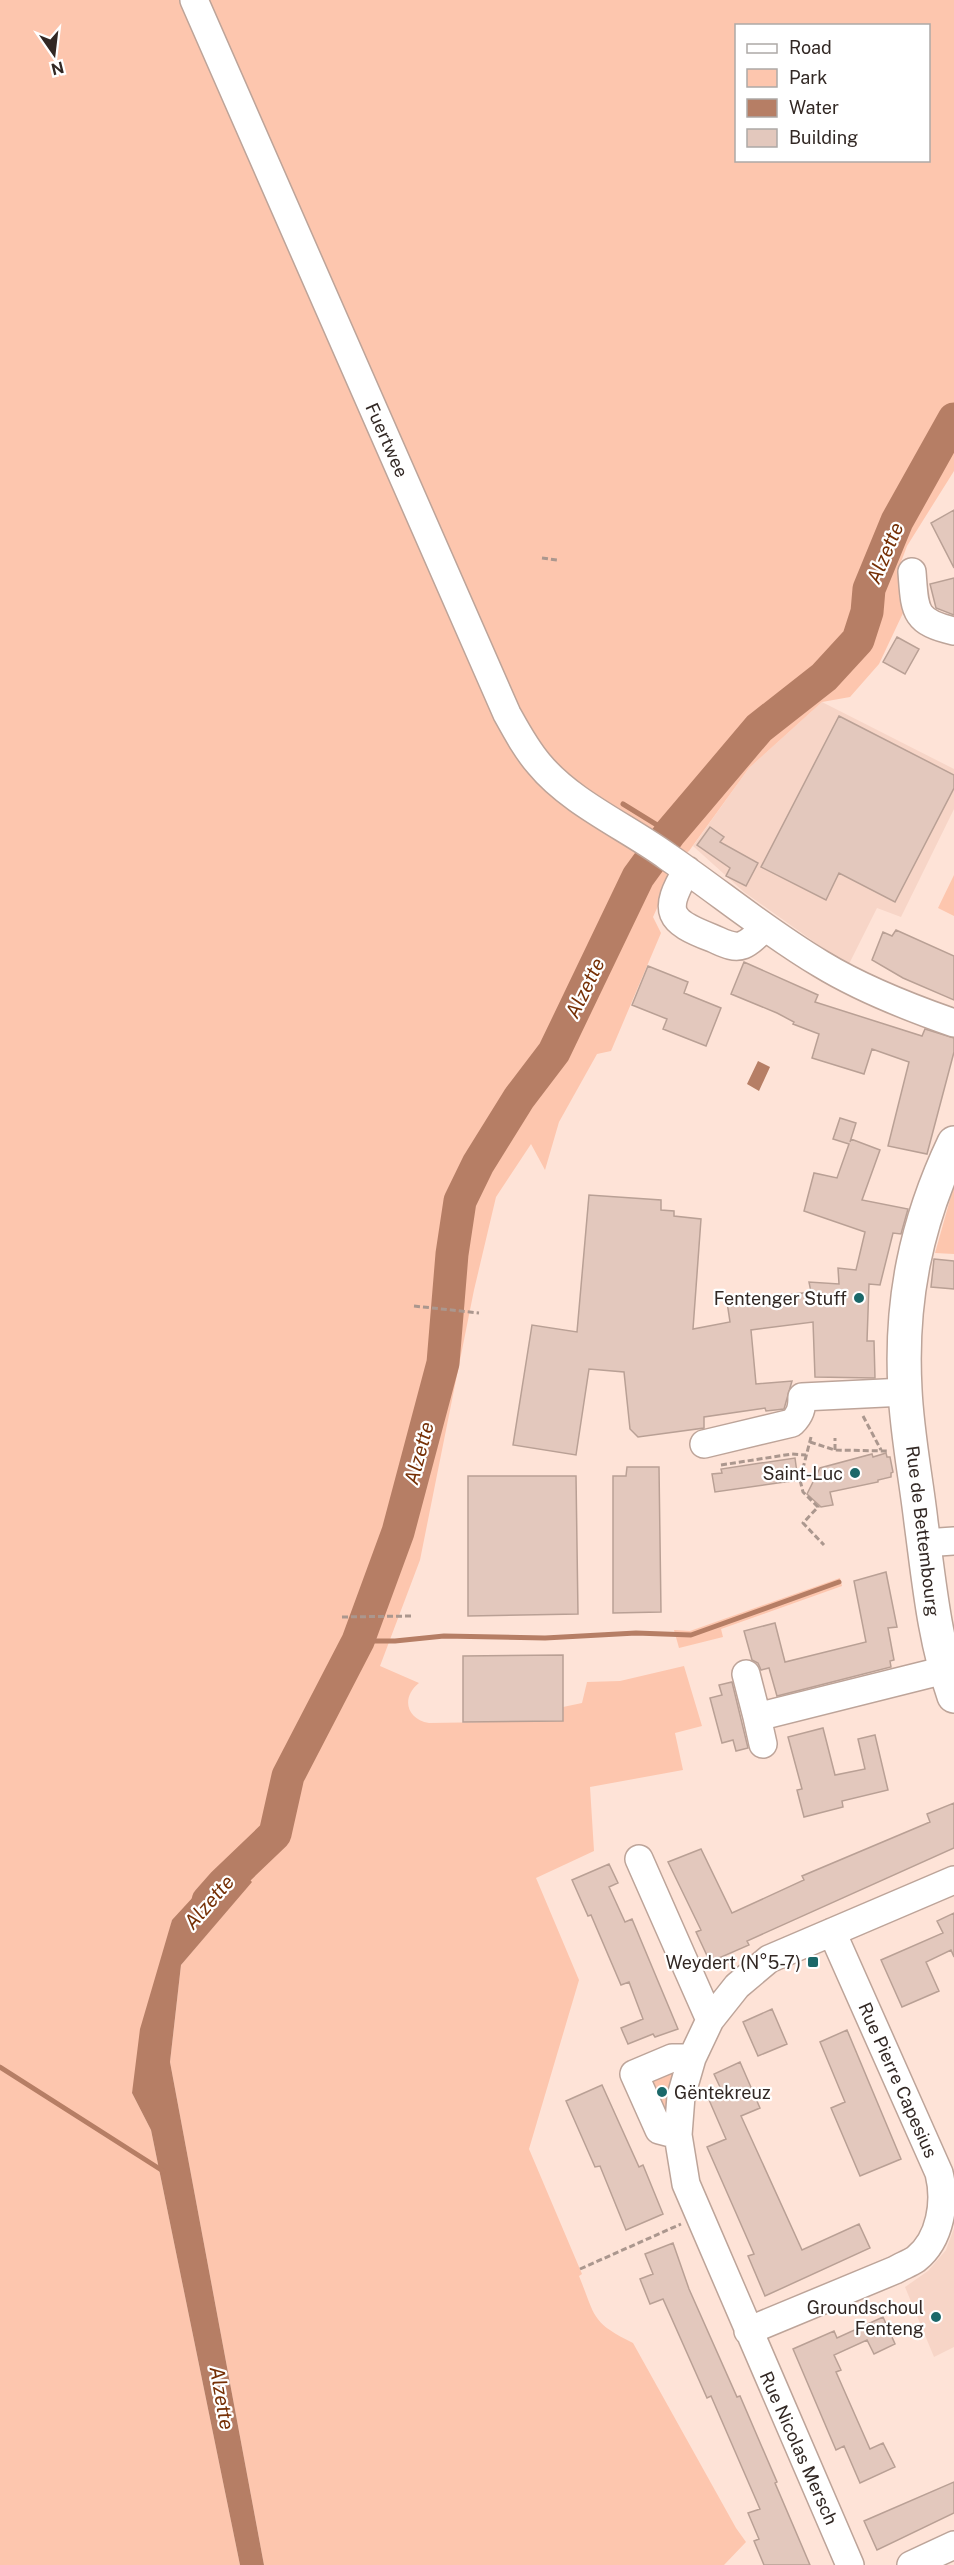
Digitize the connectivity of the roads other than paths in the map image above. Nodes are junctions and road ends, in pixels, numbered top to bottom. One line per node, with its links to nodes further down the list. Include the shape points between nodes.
1 (194, 0): 4 (street, Fuertwee, via 523,744 556,783)
2 (912, 572): 3 (street, via 914,603 920,617 933,626)
3 (954, 631)
4 (684, 868): 5 (street); 5 (street, via 673,899 673,910 684,928 734,946 745,945)
5 (765, 927): 6 (street, via 822,965 873,991)
6 (954, 1023)
7 (954, 1143): 8 (main road, Rue de Bettembourg, via 923,1222 908,1285)
8 (905, 1392): 9 (street, via 802,1397 799,1416 792,1423); 10 (main road, Rue de Bettembourg)
9 (711, 1455)
10 (939, 1542): 12 (main road, Rue de Bettembourg, via 933,1616)
11 (746, 1674): 13 (street)
12 (949, 1683): 13 (street, Rue de Bettembourg)
13 (757, 1717): 14 (street)
14 (763, 1744)
15 (639, 1859): 18 (street)
16 (954, 1880): 17 (street, Rue Nicolas Mersch)
17 (832, 1932): 18 (street, Rue Nicolas Mersch, via 769,1959 737,1986); 21 (street, Rue Pierre Capesius, via 939,2173 943,2188 939,2220 931,2241 916,2258)
18 (710, 2020): 19 (street, Rue Nicolas Mersch)
19 (692, 2058): 20 (street, Rue Nicolas Mersch, via 681,2096); 20 (street, via 672,2058 634,2074 659,2130)
20 (678, 2135): 21 (street, Rue Nicolas Mersch, via 686,2184)
21 (748, 2331): 23 (street, Rue Nicolas Mersch)
22 (954, 2545): 24 (street)
23 (850, 2565)
24 (911, 2565)

